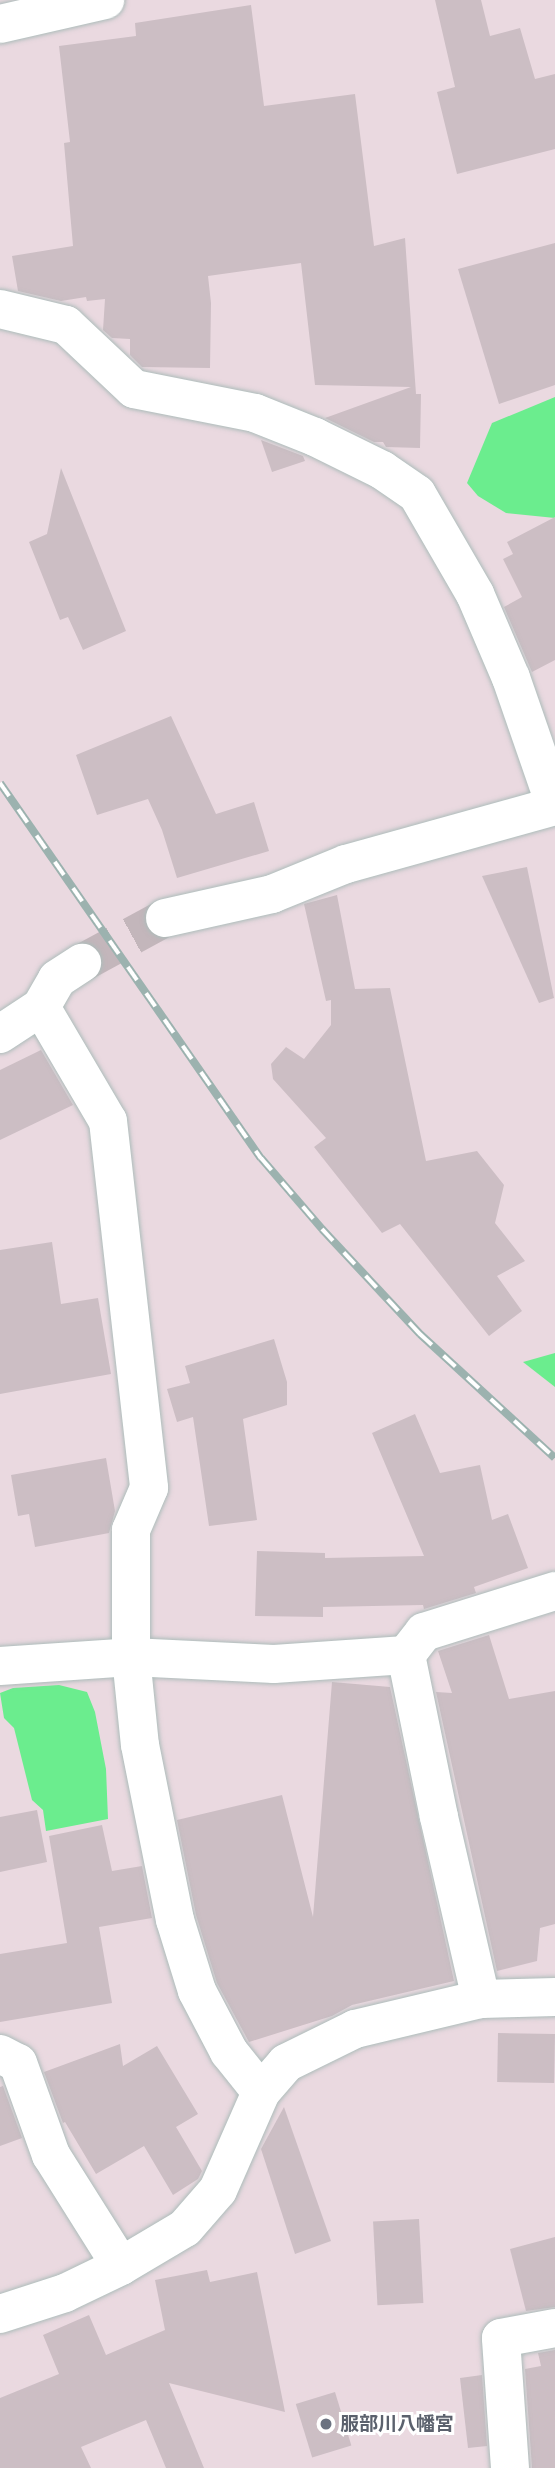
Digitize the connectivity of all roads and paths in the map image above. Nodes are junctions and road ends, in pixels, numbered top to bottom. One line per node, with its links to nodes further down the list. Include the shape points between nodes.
1 (105, 0): 2 (street)
2 (0, 24)
3 (0, 309): 4 (street, via 66,325 134,389 255,413 315,436 382,470 417,494 475,594 511,678)
4 (555, 805): 5 (street, via 346,864 272,894)
5 (165, 918)
6 (82, 963): 7 (street, via 57,979)
7 (41, 1007): 8 (street); 11 (street, via 108,1121 149,1488 131,1530)
8 (0, 1034)
9 (555, 1591): 10 (street, via 424,1632)
10 (406, 1655): 11 (street, via 274,1664); 14 (street)
11 (131, 1657): 12 (street); 16 (street, via 140,1745 175,1920 197,1991 229,2052)
12 (0, 1666)
13 (555, 1997): 14 (street)
14 (481, 1999): 16 (street, via 355,2029 286,2063)
15 (0, 2054): 17 (street, via 18,2063 51,2155)
16 (261, 2092): 17 (street, via 218,2190 185,2228)
17 (121, 2266): 18 (street, via 65,2293)
18 (0, 2314)
19 (555, 2328): 20 (street, via 501,2338)
20 (510, 2468)

